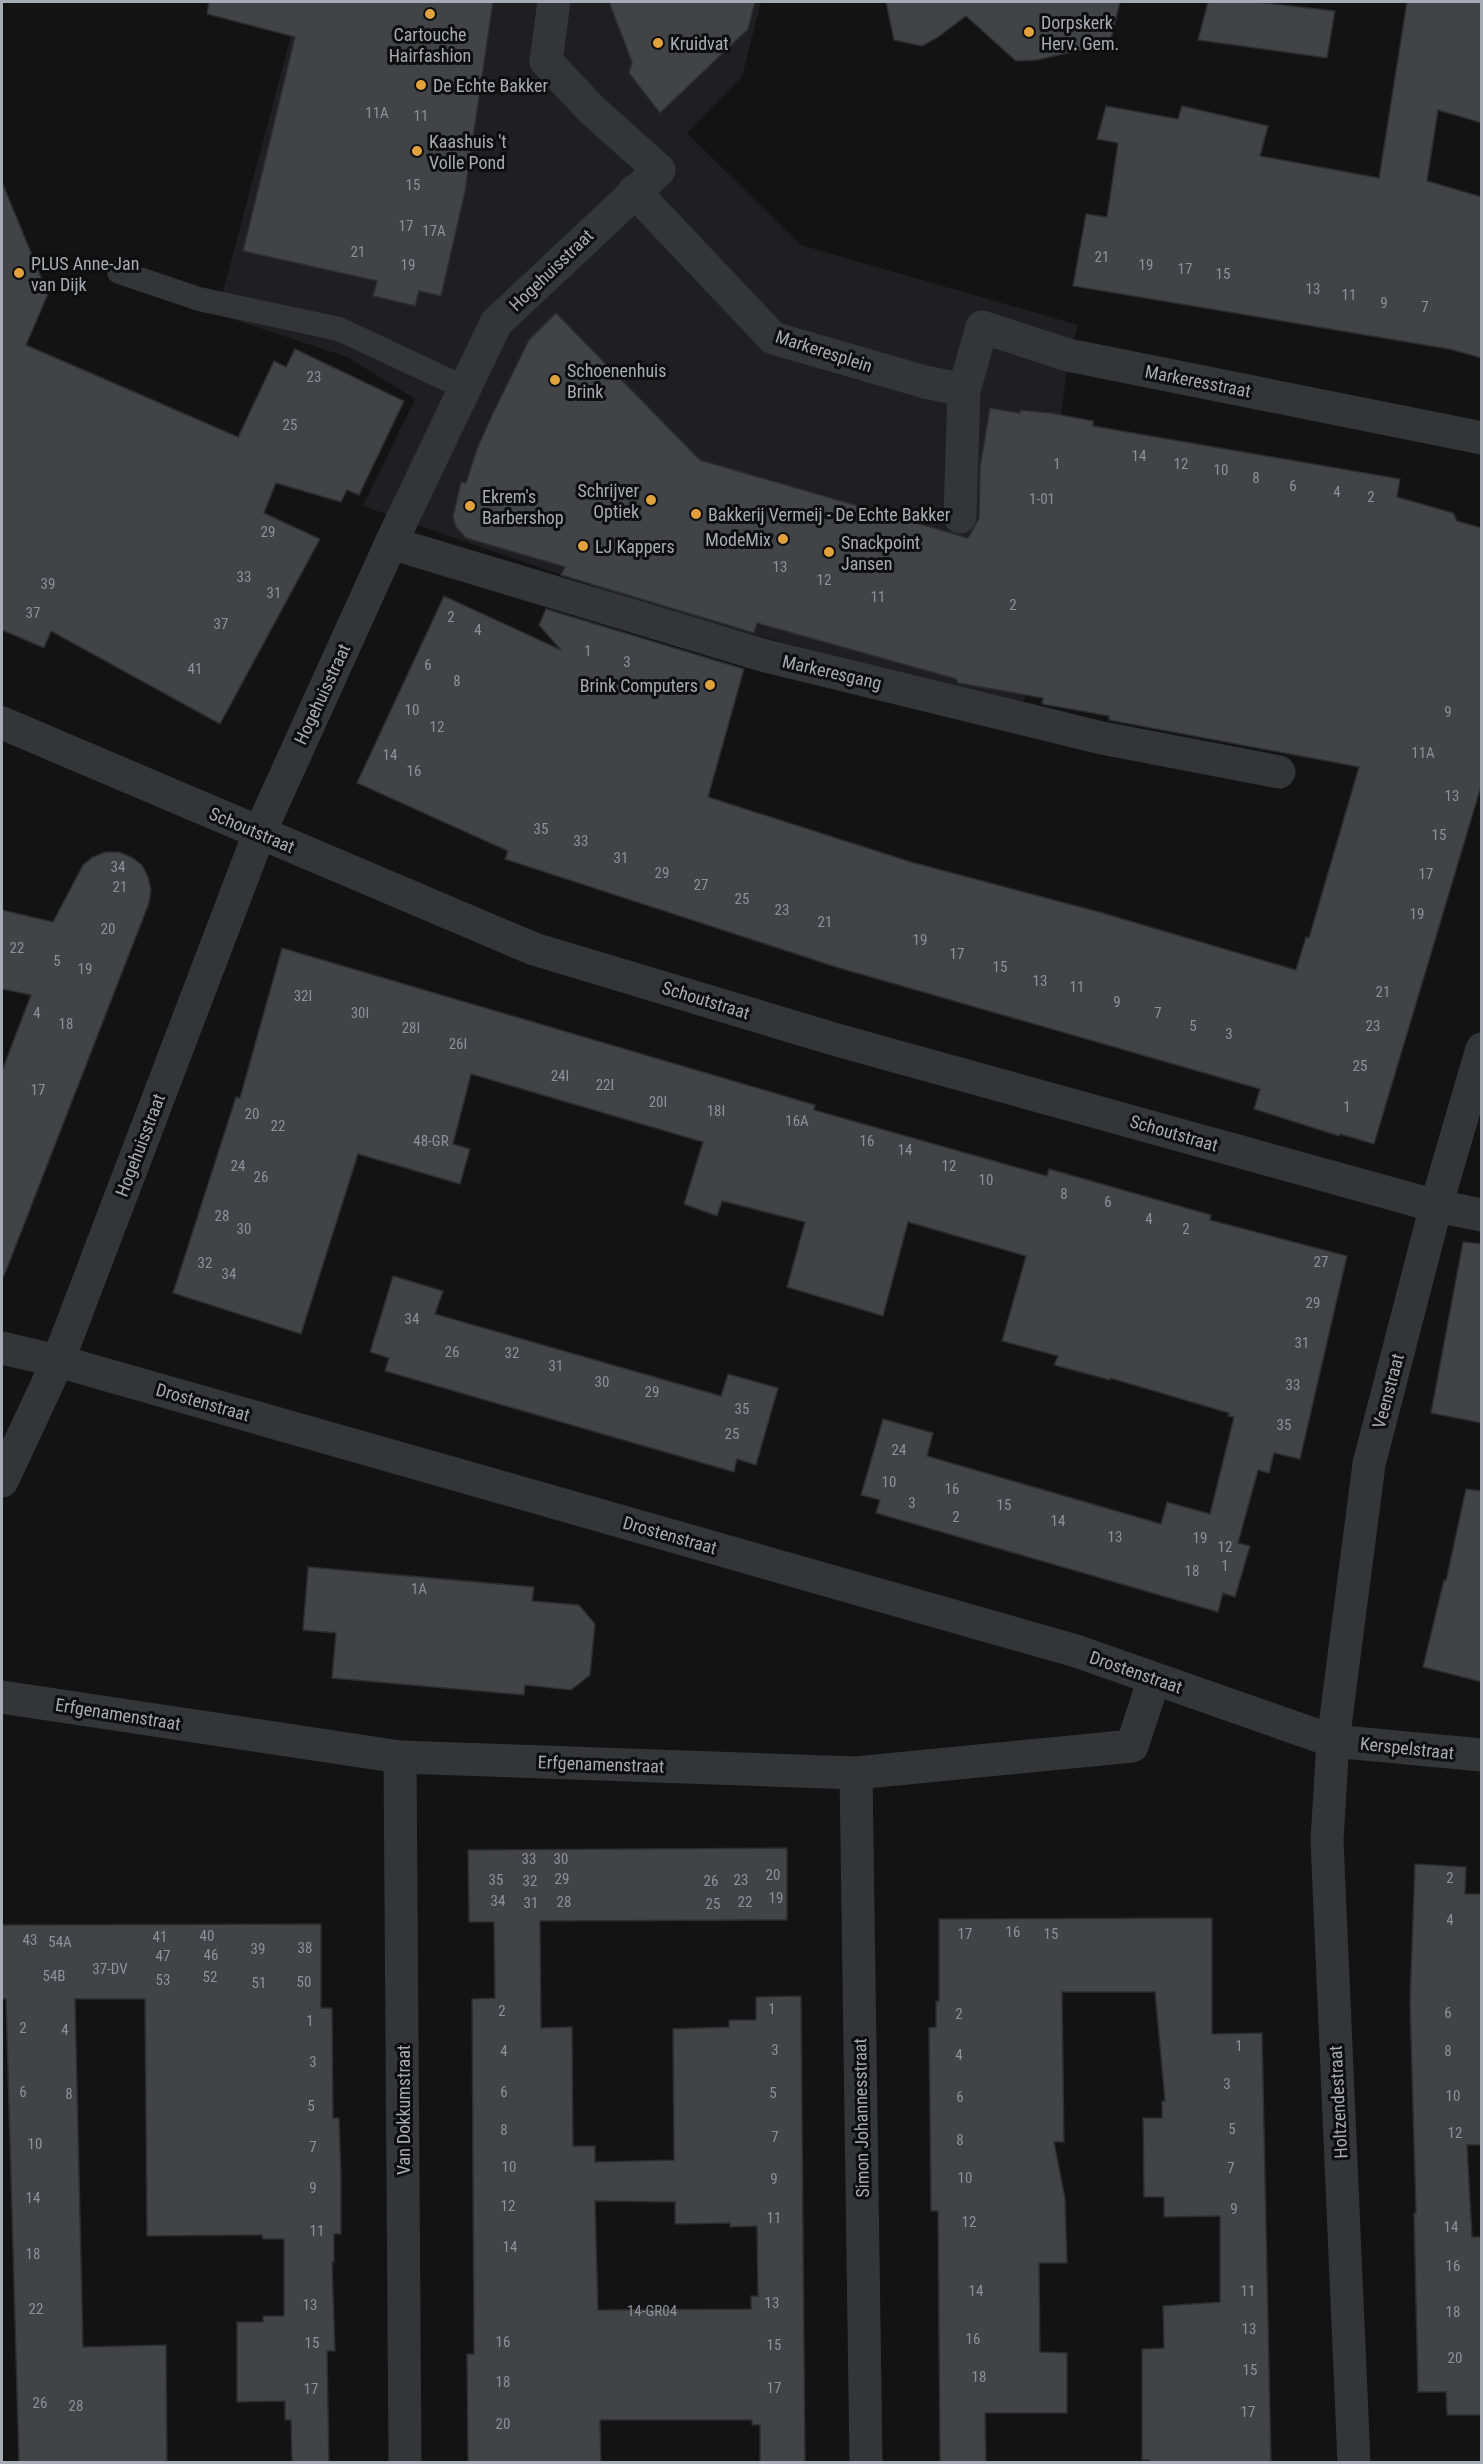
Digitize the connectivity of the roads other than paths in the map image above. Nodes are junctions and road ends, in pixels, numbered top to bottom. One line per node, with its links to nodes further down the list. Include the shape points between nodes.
1 (554, 2): 2 (street, Hogehuisstraat, via 546,61 591,109 658,170)
2 (634, 191): 4 (street, Hogehuisstraat, via 496,323); 5 (street, Markeresplein, via 773,338)
3 (119, 272): 4 (lane, via 199,299 339,329)
4 (465, 388): 8 (street, Hogehuisstraat)
5 (964, 390): 6 (street, Markeresstraat, via 982,327 1068,355); 7 (street)
6 (1482, 438)
7 (960, 517)
8 (391, 543): 10 (street, Markeresgang, via 762,655 1102,738); 11 (street, Hogehuisstraat)
9 (2, 723): 11 (street, Schoutstraat)
10 (1279, 772)
11 (259, 834): 13 (street, Schoutstraat, via 534,949 837,1040); 16 (street, Hogehuisstraat)
12 (1482, 1049): 13 (street, Veenstraat)
13 (1436, 1206): 14 (street, Schoutstraat); 20 (street, Veenstraat, via 1369,1464)
14 (1482, 1215)
15 (2, 1348): 16 (street, Drostenstraat)
16 (58, 1361): 17 (street, Hogehuisstraat); 18 (street, Drostenstraat, via 1076,1651)
17 (2, 1481)
18 (1154, 1679): 20 (street, Drostenstraat); 23 (street, Erfgenamenstraat, via 1132,1746)
19 (2, 1696): 22 (street, Erfgenamenstraat)
20 (1333, 1741): 21 (street, Kerspelstraat); 26 (street, Holtzendestraat, via 1327,1840)
21 (1482, 1755)
22 (400, 1757): 23 (street, Erfgenamenstraat); 24 (street, Van Dokkumstraat)
23 (856, 1773): 25 (street, Simon Johannesstraat)
24 (405, 2463)
25 (866, 2463)
26 (1354, 2463)

